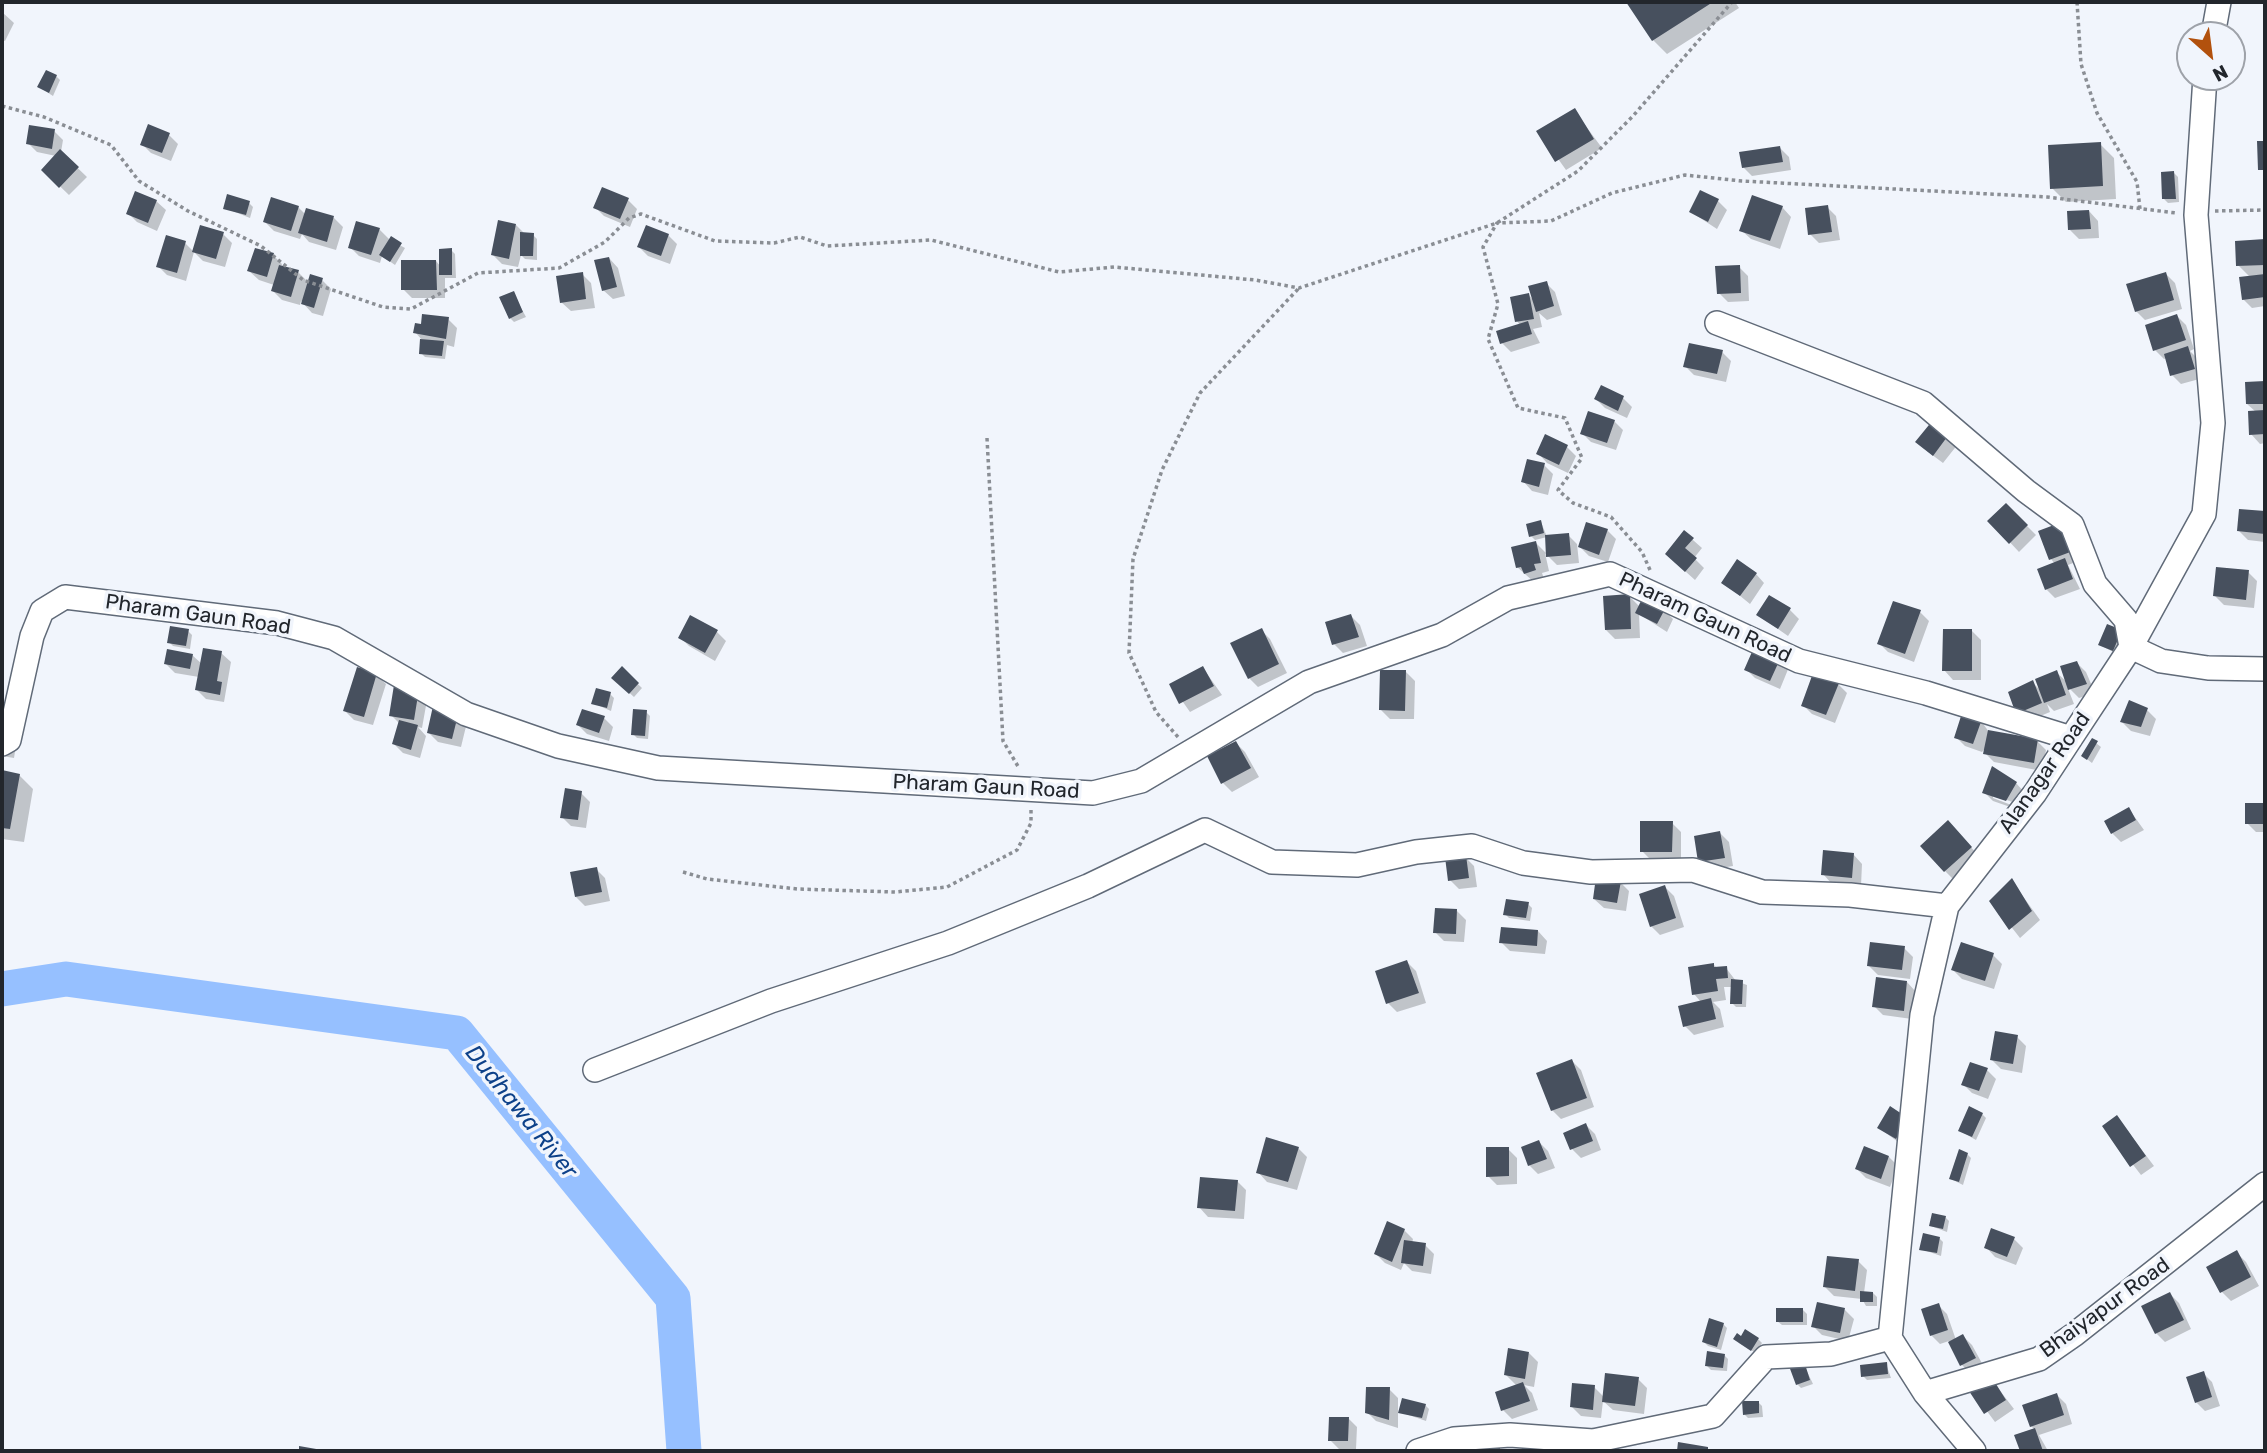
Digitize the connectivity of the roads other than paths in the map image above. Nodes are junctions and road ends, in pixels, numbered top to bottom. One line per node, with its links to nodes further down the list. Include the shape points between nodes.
1 (2219, 2): 2 (street)
2 (2216, 21)
3 (2204, 91): 5 (street, Alanagar Road, via 2196,213 2213,424 2204,514)
4 (1717, 323): 5 (street, via 1923,402 2025,491 2072,525 2095,584 2126,620)
5 (2132, 647): 6 (street, via 2161,661); 7 (street, Alanagar Road)
6 (2265, 669)
7 (2071, 738): 8 (street, Pharam Gaun Road, via 1926,693 1798,661 1610,574 1508,598 1442,635 1309,682 1141,780 1093,793 658,768 558,746 466,714 334,638 277,623 65,597 42,611 9,740); 9 (street, Alanagar Road, via 2035,793)
8 (2, 744)
9 (1947, 906): 10 (street, via 1850,895 1762,892 1693,870 1591,872 1522,863 1472,846 1357,865 1272,862 1205,830 1088,886 948,943 771,1001); 12 (street, Alanagar Road, via 1922,1014)
10 (595, 1070)
11 (2265, 1184): 13 (street, Bhaiyapur Road, via 2039,1359)
12 (1890, 1338): 13 (street); 14 (street, via 1831,1354 1766,1357 1713,1416 1593,1441 1510,1435 1454,1438)
13 (1925, 1393): 15 (street)
14 (1418, 1451)
15 (1974, 1451)

